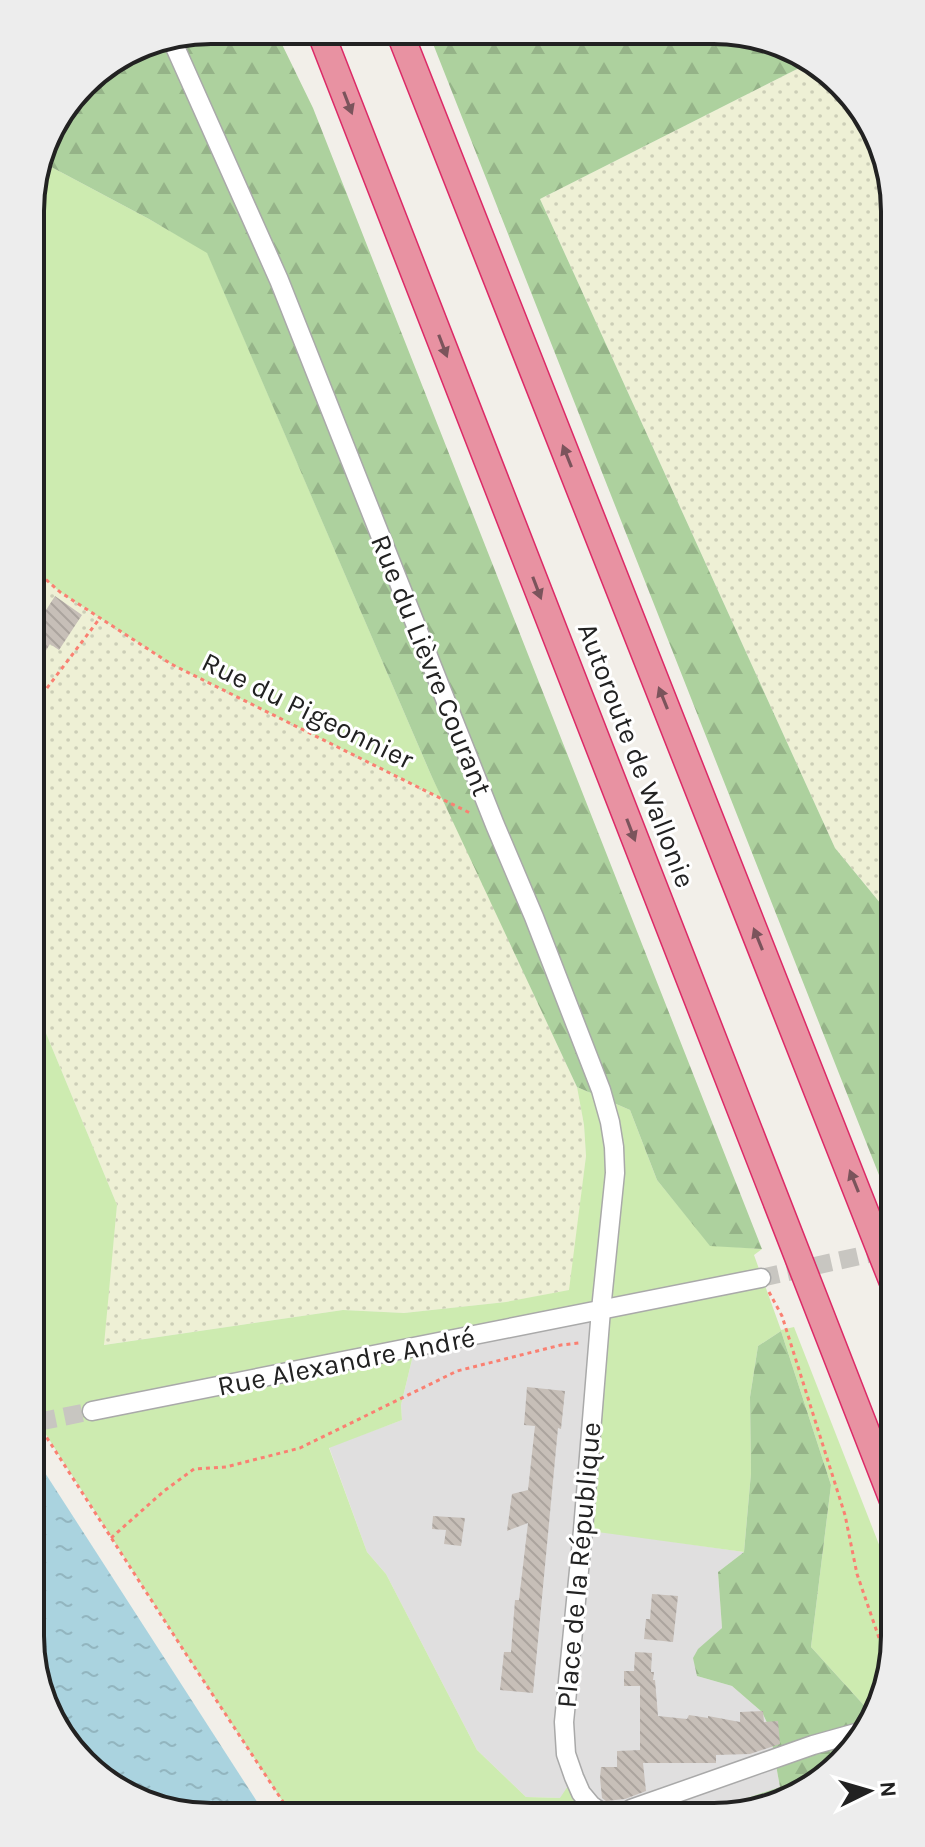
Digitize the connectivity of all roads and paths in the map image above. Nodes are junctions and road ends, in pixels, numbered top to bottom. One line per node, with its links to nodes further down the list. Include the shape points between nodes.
1 (325, 44): 14 (highway, Autoroute de Wallonie, one-way to 14)
2 (404, 44): 8 (highway, Autoroute de Wallonie, one-way to 2)
3 (176, 48): 7 (street, Rue du Lièvre Courant, via 279,280)
4 (44, 578): 5 (path, Rue du Pigeonnier)
5 (100, 618): 6 (path); 7 (path, Rue du Pigeonnier, via 171,664)
6 (44, 692)
7 (495, 825): 10 (street, Rue du Lièvre Courant, via 610,1122 615,1173)
8 (881, 1252)
9 (761, 1278): 10 (street, Rue Alexandre André); 16 (path, via 782,1316)
10 (601, 1310): 11 (street, Place de la République); 12 (street, Rue Alexandre André)
11 (598, 1340): 15 (path, via 457,1371 300,1448 226,1467 194,1469); 19 (street, Place de la République, via 564,1722 566,1754)
12 (92, 1411)
13 (44, 1433): 15 (path)
14 (881, 1470)
15 (111, 1538): 18 (path)
16 (881, 1644)
17 (848, 1735): 20 (street)
18 (284, 1803)
19 (589, 1803)
20 (648, 1803)

